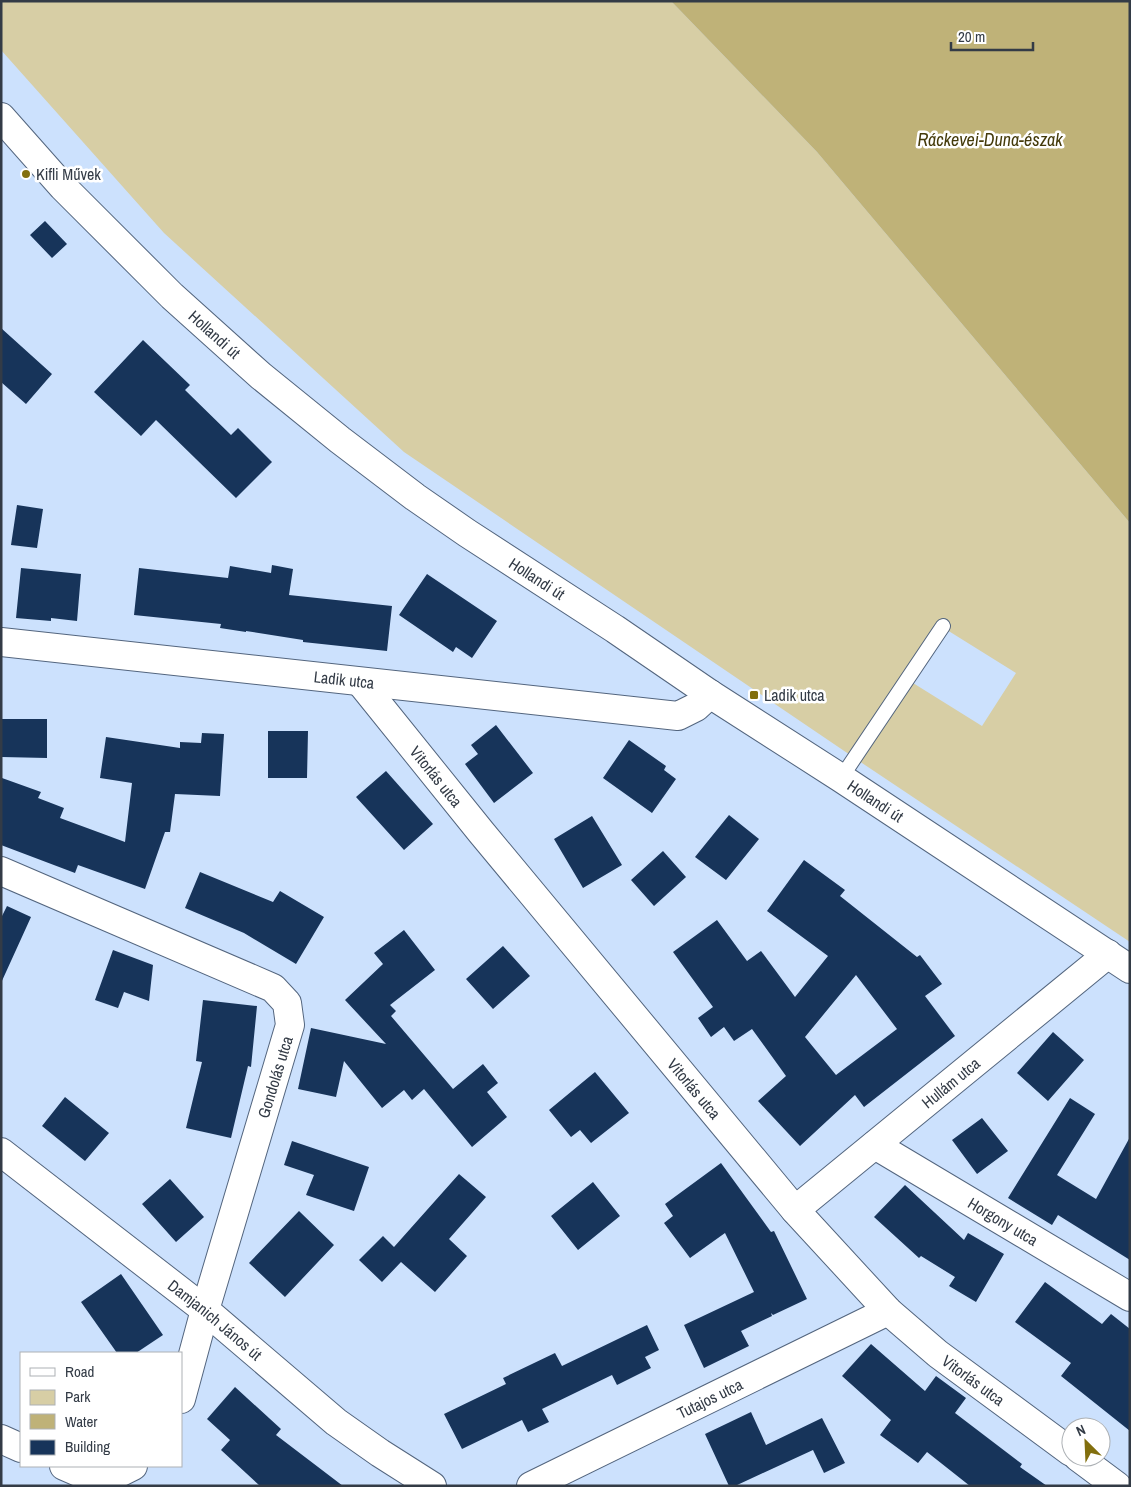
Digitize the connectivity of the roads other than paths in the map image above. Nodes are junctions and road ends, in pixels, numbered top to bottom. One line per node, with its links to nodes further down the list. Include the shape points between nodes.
1 (1, 118): 5 (street, Hollandi út, via 63,187 172,296 261,376 416,497)
2 (943, 626): 6 (lane)
3 (1, 642): 4 (street, Ladik utca)
4 (361, 682): 5 (street, Ladik utca, via 678,716 696,707); 11 (street, Vitorlás utca, via 481,832)
5 (710, 694): 6 (street, Hollandi út)
6 (841, 778): 8 (street, Hollandi út)
7 (1, 870): 13 (street, Gondolás utca, via 273,988 286,1003 290,1025)
8 (1119, 962): 9 (street, Hullám utca)
9 (875, 1145): 11 (street, Hullám utca); 12 (street, Horgony utca)
10 (1, 1152): 13 (street, Damjanich János út)
11 (795, 1210): 14 (street, Vitorlás utca)
12 (1130, 1298)
13 (205, 1310): 15 (street, Gondolás utca); 22 (street, Damjanich János út, via 336,1422)
14 (888, 1311): 17 (street, Vitorlás utca, via 938,1354); 23 (street, Tutajos utca)
15 (182, 1396)
16 (1, 1439): 18 (street)
17 (1061, 1445)
18 (20, 1448)
19 (66, 1467): 20 (street, via 92,1478 113,1476)
20 (131, 1467)
21 (1091, 1467): 24 (street)
22 (432, 1486)
23 (531, 1486)
24 (1116, 1486)

